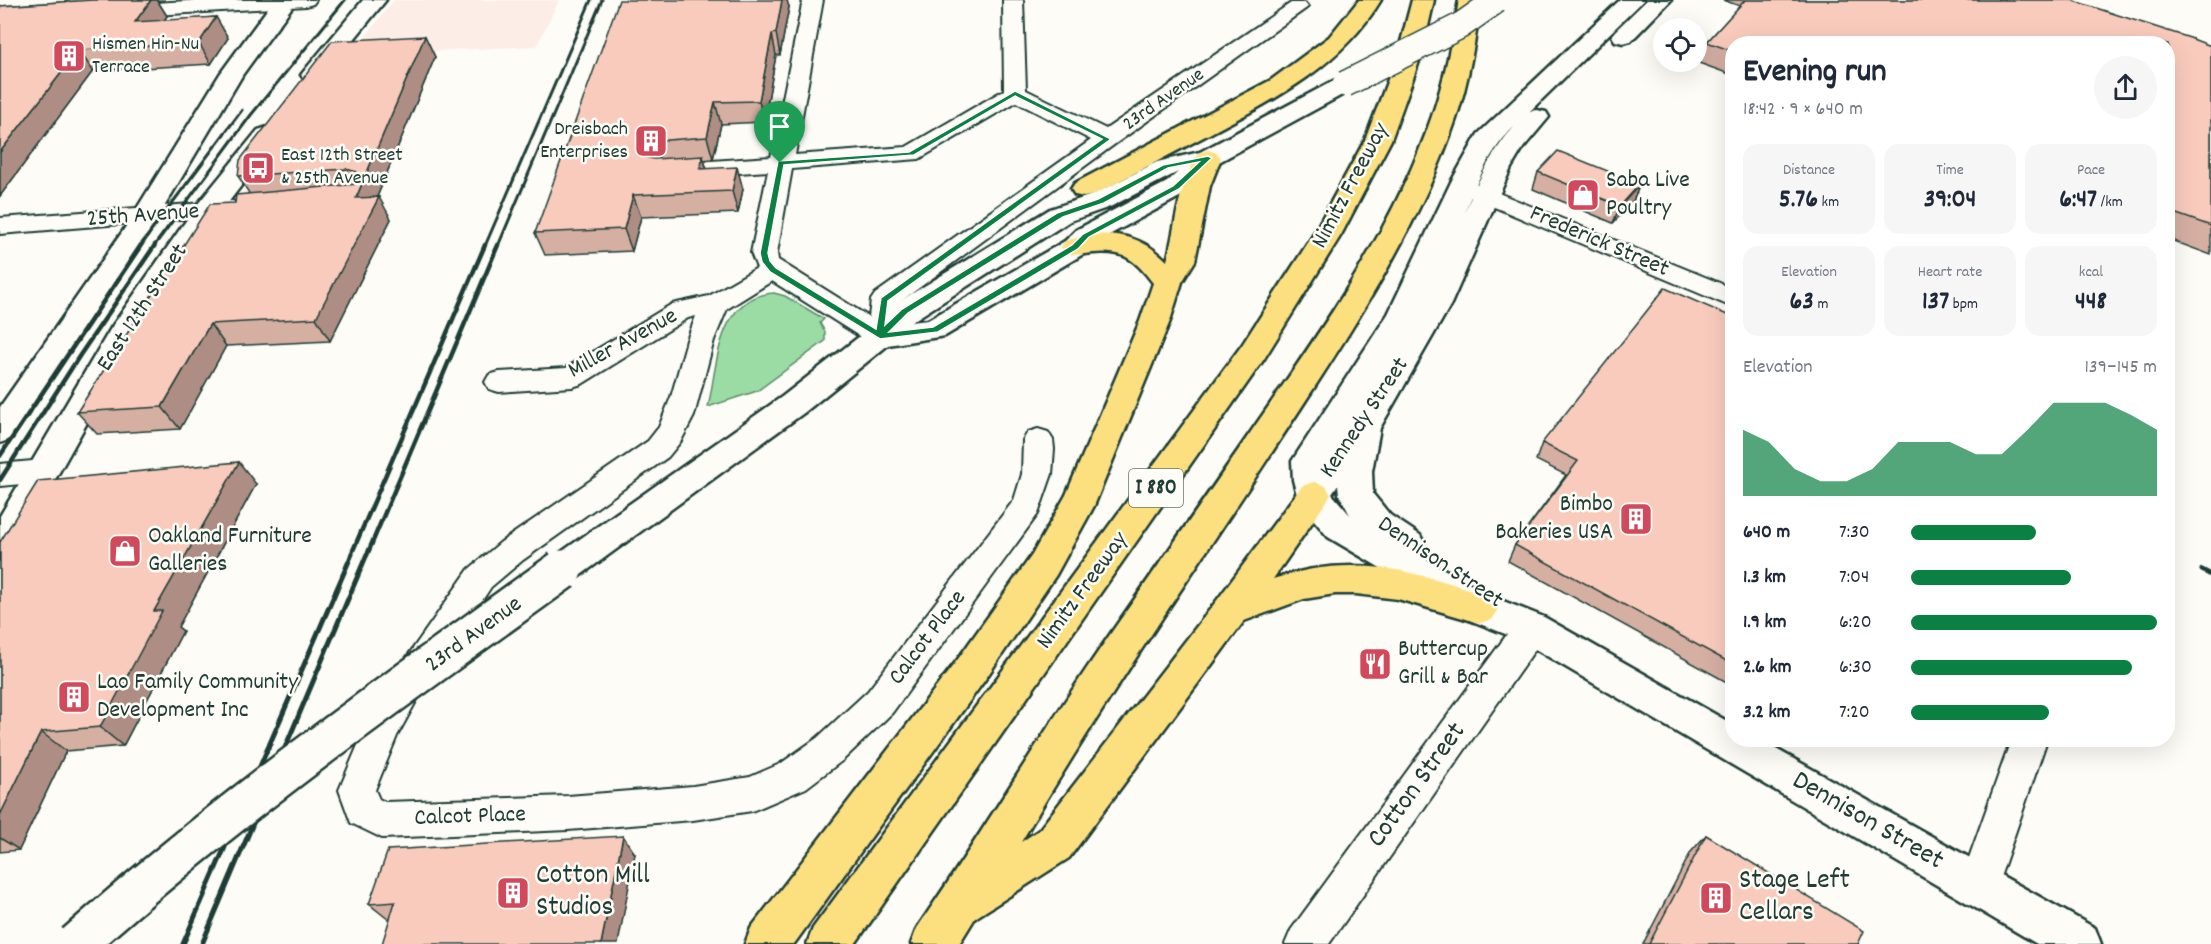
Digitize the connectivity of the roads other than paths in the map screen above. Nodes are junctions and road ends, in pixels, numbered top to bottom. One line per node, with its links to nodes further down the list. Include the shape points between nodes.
1 (293, 0): 12 (street); 22 (main road, East 12th Street, via 263,27 231,74)
2 (375, 0): 21 (main road, East 12th Street)
3 (1013, 0): 13 (street)
4 (1370, 0): 18 (highway, via 1341,38 1292,78)
5 (1423, 0): 49 (highway, Nimitz Freeway / I 880, via 1410,53 1378,140 1327,235 1254,352)
6 (1470, 0): 46 (highway, I 880, via 1460,63 1445,111 1430,154 1384,249 1308,372 1062,736)
7 (1497, 0): 15 (main road, 23rd Avenue, bridge, via 1460,26)
8 (1633, 0): 19 (main road, Kennedy Street, via 1487,139 1474,161)
9 (1660, 0): 19 (main road, Kennedy Street, via 1527,126)
10 (819, 1): 16 (street)
11 (1290, 3): 14 (street, 23rd Avenue)
12 (97, 13)
13 (1015, 93): 14 (street); 16 (street, via 911,154)
14 (1107, 139): 30 (street, 23rd Avenue, via 884,300)
15 (1208, 158): 23 (main road, 23rd Avenue, via 1166,167 1101,201); 25 (main road, 23rd Avenue, via 1176,188 1086,236); 27 (highway, via 1197,186 1181,261)
16 (780, 163): 17 (street); 26 (street, via 764,253)
17 (662, 172)
18 (1084, 189): 23 (main road)
19 (1475, 190): 28 (street, Frederick Street); 32 (main road, Kennedy Street, via 1436,304); 37 (main road, Kennedy Street, via 1308,461 1307,477)
20 (256, 208): 21 (street, 25th Avenue)
21 (207, 211): 22 (street, 25th Avenue); 35 (main road, East 12th Street, via 126,328)
22 (147, 215): 24 (street, 25th Avenue); 33 (main road, East 12th Street)
23 (1060, 215): 30 (main road, 23rd Avenue, via 905,311)
24 (0, 226)
25 (1075, 247): 27 (highway, via 1106,242 1131,246 1149,256); 30 (main road, 23rd Avenue, via 935,330)
26 (773, 270): 29 (street, Miller Avenue); 30 (street)
27 (1168, 282): 48 (highway, via 1083,497 1044,565 971,670)
28 (1725, 295)
29 (716, 304): 31 (street, Miller Avenue, via 681,310 572,378); 34 (street, Calcot Place, via 705,321 683,407 668,439 512,551 480,578 456,612 382,730 357,790 364,811 382,820 568,813 693,803 752,794 793,776 830,749 880,702 1027,506 1040,462)
30 (880, 336): 47 (main road, 23rd Avenue, bridge, via 794,404 244,801 130,894)
31 (499, 382)
32 (1367, 422): 37 (main road, Kennedy Street, via 1353,435); 41 (main road, Dennison Street, via 1356,469 1356,494 1368,514 1394,537 1494,595)
33 (0, 431)
34 (1038, 440)
35 (43, 471): 36 (street); 38 (main road, East 12th Street)
36 (0, 475)
37 (1314, 495): 39 (main road, Dennison Street, via 1340,526); 40 (highway)
38 (0, 546)
39 (1480, 608): 40 (highway, via 1420,589 1341,579 1312,582); 41 (main road, Dennison Street)
40 (1231, 610): 46 (highway, via 1054,844)
41 (1531, 628): 42 (main road, Dennison Street); 51 (street, Cotton Street)
42 (1725, 740)
43 (1737, 747): 45 (main road, Dennison Street)
44 (2027, 747): 45 (street)
45 (1978, 886): 52 (main road, Dennison Street)
46 (960, 904): 50 (highway, I 880)
47 (76, 944)
48 (767, 944)
49 (829, 944)
50 (933, 944)
51 (1305, 944)
52 (2079, 944)

